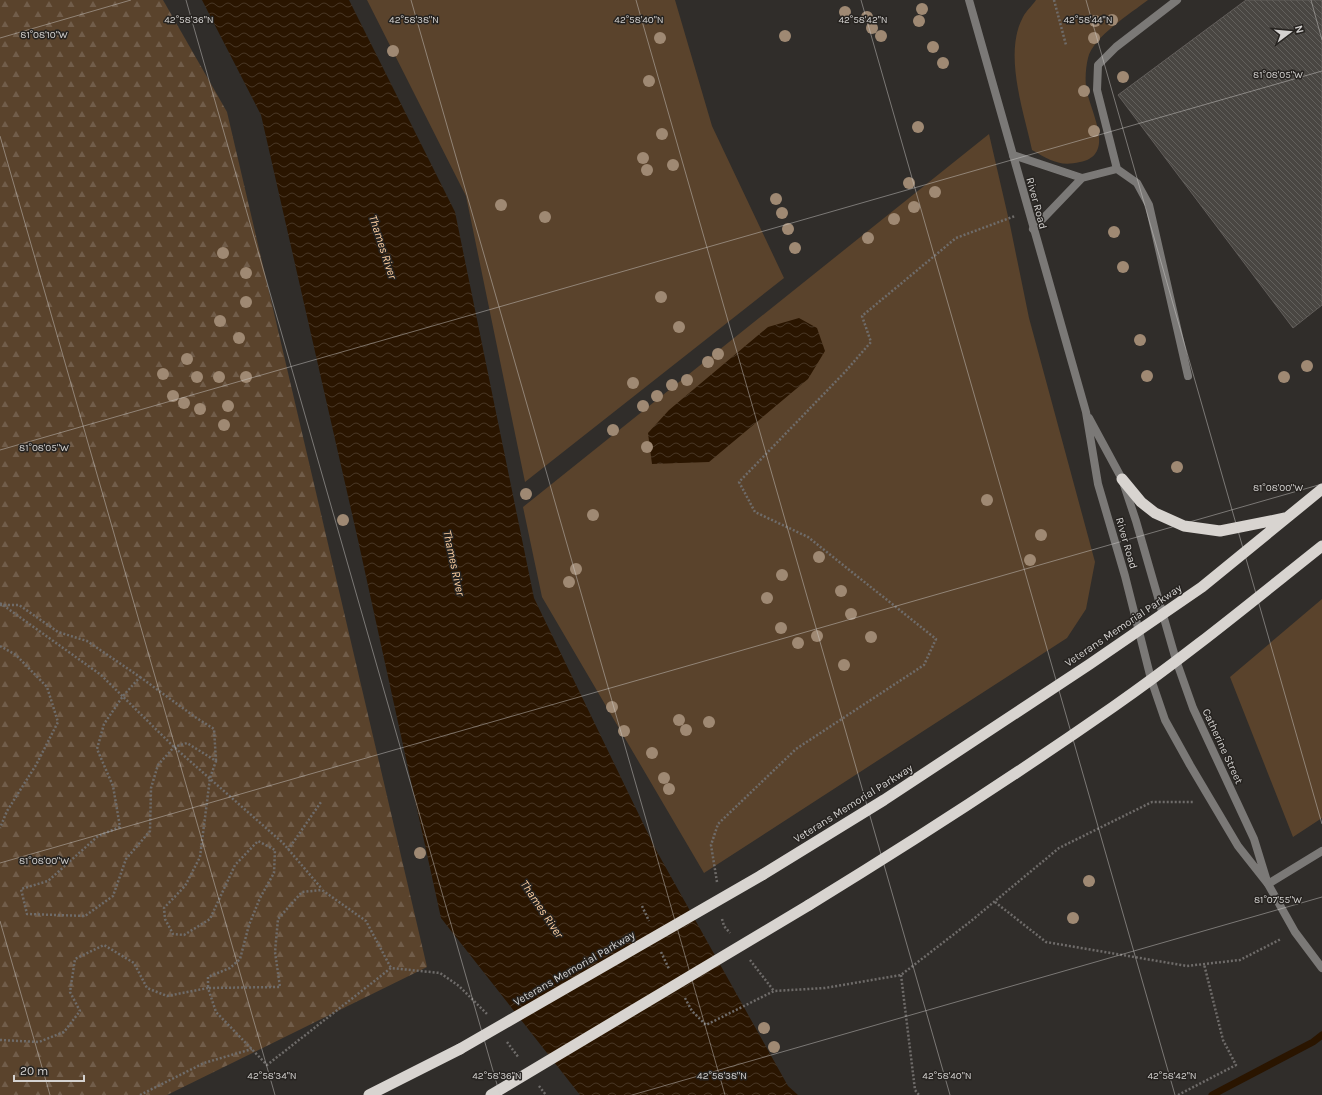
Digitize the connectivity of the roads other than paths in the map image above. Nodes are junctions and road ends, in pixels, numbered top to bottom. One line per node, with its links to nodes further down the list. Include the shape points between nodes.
1 (969, 0): 3 (street, River Road)
2 (1177, 0): 4 (street, via 1116,46 1098,65 1097,90)
3 (1013, 155): 5 (street); 6 (street, River Road)
4 (1117, 169): 5 (street); 7 (street, via 1137,182 1149,205)
5 (1082, 178): 6 (street)
6 (1033, 229): 8 (street, River Road)
7 (1188, 376)
8 (1086, 412): 9 (street, River Road); 14 (street, River Road, via 1098,484)
9 (1122, 479): 11 (highway, via 1141,502 1155,513 1184,526 1220,531); 13 (street, River Road)
10 (1322, 490): 11 (highway, Veterans Memorial Parkway)
11 (1287, 518): 13 (highway, Veterans Memorial Parkway, via 1202,586)
12 (1322, 546): 15 (highway)
13 (1162, 614): 14 (highway, Veterans Memorial Parkway); 15 (street, Catherine Street)
14 (1138, 631): 16 (street, River Road); 20 (highway, Veterans Memorial Parkway, bridge, via 884,800 762,875 460,1049)
15 (1176, 660): 16 (highway); 18 (street, Catherine Street, via 1193,708 1254,839)
16 (1151, 679): 18 (street, Catherine Street, via 1165,720 1238,846); 21 (highway, bridge, via 1112,708 901,848)
17 (1322, 851): 18 (street)
18 (1268, 884): 19 (street, Catherine Street, via 1295,932)
19 (1320, 966)
20 (369, 1095)
21 (491, 1095)

